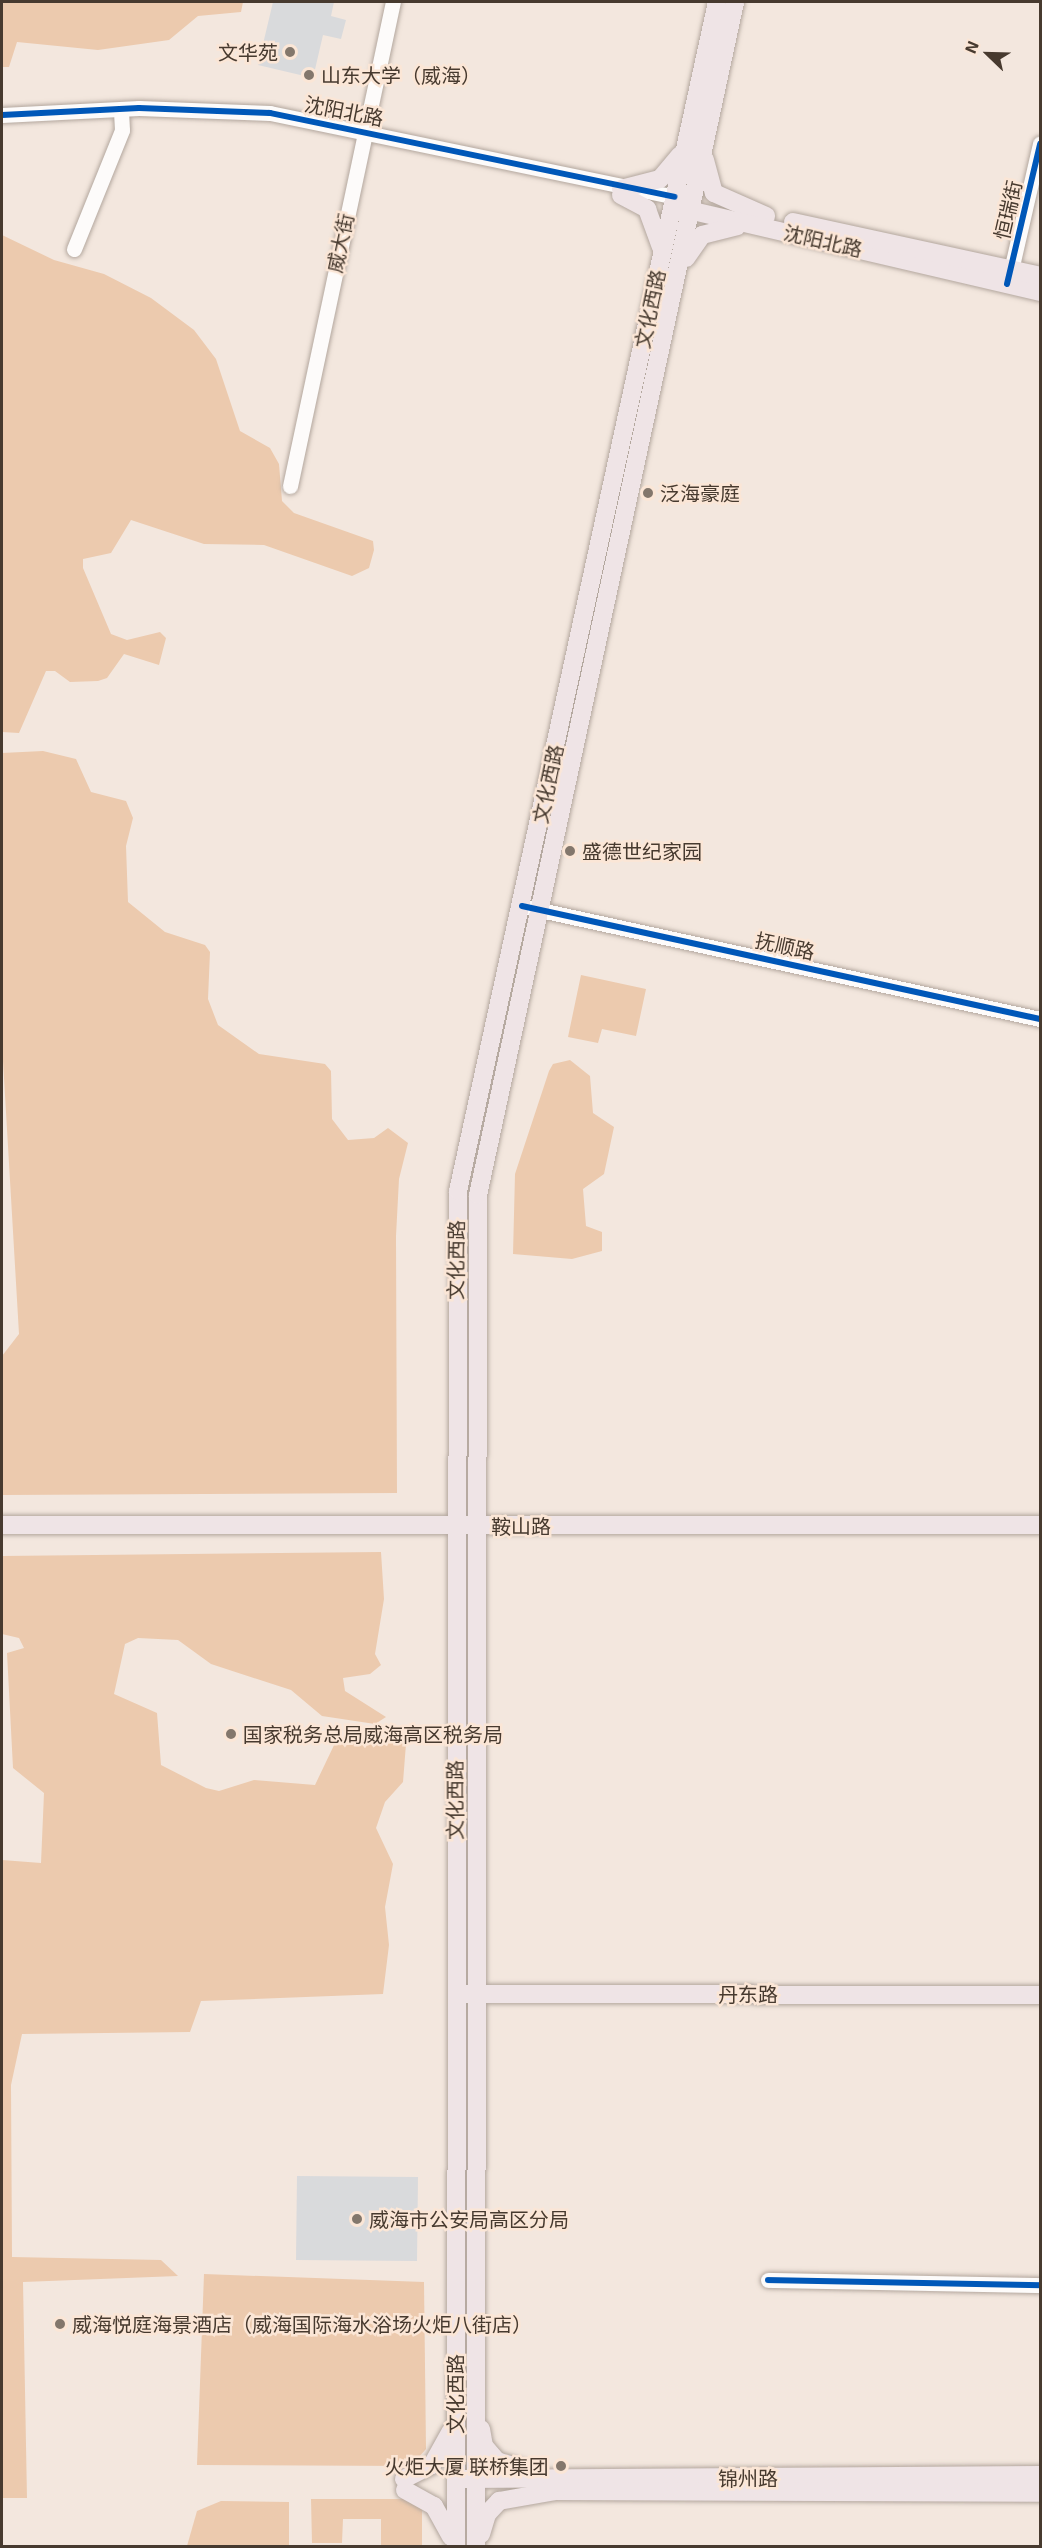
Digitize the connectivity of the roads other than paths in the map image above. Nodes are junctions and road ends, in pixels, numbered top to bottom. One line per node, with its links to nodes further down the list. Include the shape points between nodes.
1 (393, 2): 7 (street, 威大街)
2 (717, 2): 8 (main road, 文化西路)
3 (735, 2): 8 (main road, 文化西路)
4 (121, 112): 5 (street, 沈阳北路); 6 (street, 沈阳北路); 7 (street, 沈阳北路, via 267,120); 14 (street, via 122,130)
5 (2, 115)
6 (2, 121)
7 (363, 135): 10 (street, 沈阳北路); 20 (street, 威大街)
8 (697, 136): 10 (main road, via 676,167 645,186); 11 (main road, 文化西路); 12 (main road, 文化西路); 13 (main road, via 714,193)
9 (1041, 144): 18 (street, 恒瑞街)
10 (621, 192): 11 (street, 沈阳北路); 15 (main road, via 647,209 654,223 661,239)
11 (673, 202): 12 (main road, 沈阳北路); 15 (main road, 文化西路)
12 (692, 206): 13 (main road, 沈阳北路); 16 (main road, 文化西路)
13 (766, 222): 16 (main road, via 730,226 702,235); 18 (main road, 沈阳北路)
14 (74, 249)
15 (659, 269): 21 (main road, 文化西路)
16 (678, 276): 21 (main road, 文化西路)
17 (1041, 276): 18 (main road, 沈阳北路)
18 (1009, 277): 19 (main road, 沈阳北路)
19 (1041, 292)
20 (290, 486)
21 (531, 909): 22 (street, 抚顺路); 25 (main road, 文化西路, via 478,1195); 26 (main road, 文化西路, via 458,1191)
22 (1041, 1019)
23 (2, 1525): 26 (main road, 鞍山路)
24 (1041, 1525): 25 (main road, 鞍山路)
25 (478, 1526): 26 (main road, 鞍山路); 28 (main road, 文化西路)
26 (454, 1527): 27 (main road, 文化西路)
27 (455, 1994): 28 (main road, 丹东路); 32 (main road, 文化西路)
28 (476, 1994): 29 (main road, 丹东路); 33 (main road, 文化西路)
29 (1041, 1995)
30 (768, 2280): 31 (street)
31 (1041, 2285)
32 (455, 2403): 35 (main road, 文化西路); 39 (main road, via 441,2454 405,2484 443,2516)
33 (476, 2404): 36 (main road, 文化西路); 37 (main road, via 484,2446 497,2461)
34 (1041, 2475): 37 (main road, 锦州路)
35 (455, 2484): 36 (main road, 锦州路); 39 (main road, 文化西路)
36 (476, 2484): 37 (main road, 锦州路); 40 (main road, 文化西路)
37 (559, 2485): 38 (main road, 锦州路); 40 (main road, via 499,2501 487,2514)
38 (1041, 2493)
39 (455, 2547)
40 (478, 2547)

